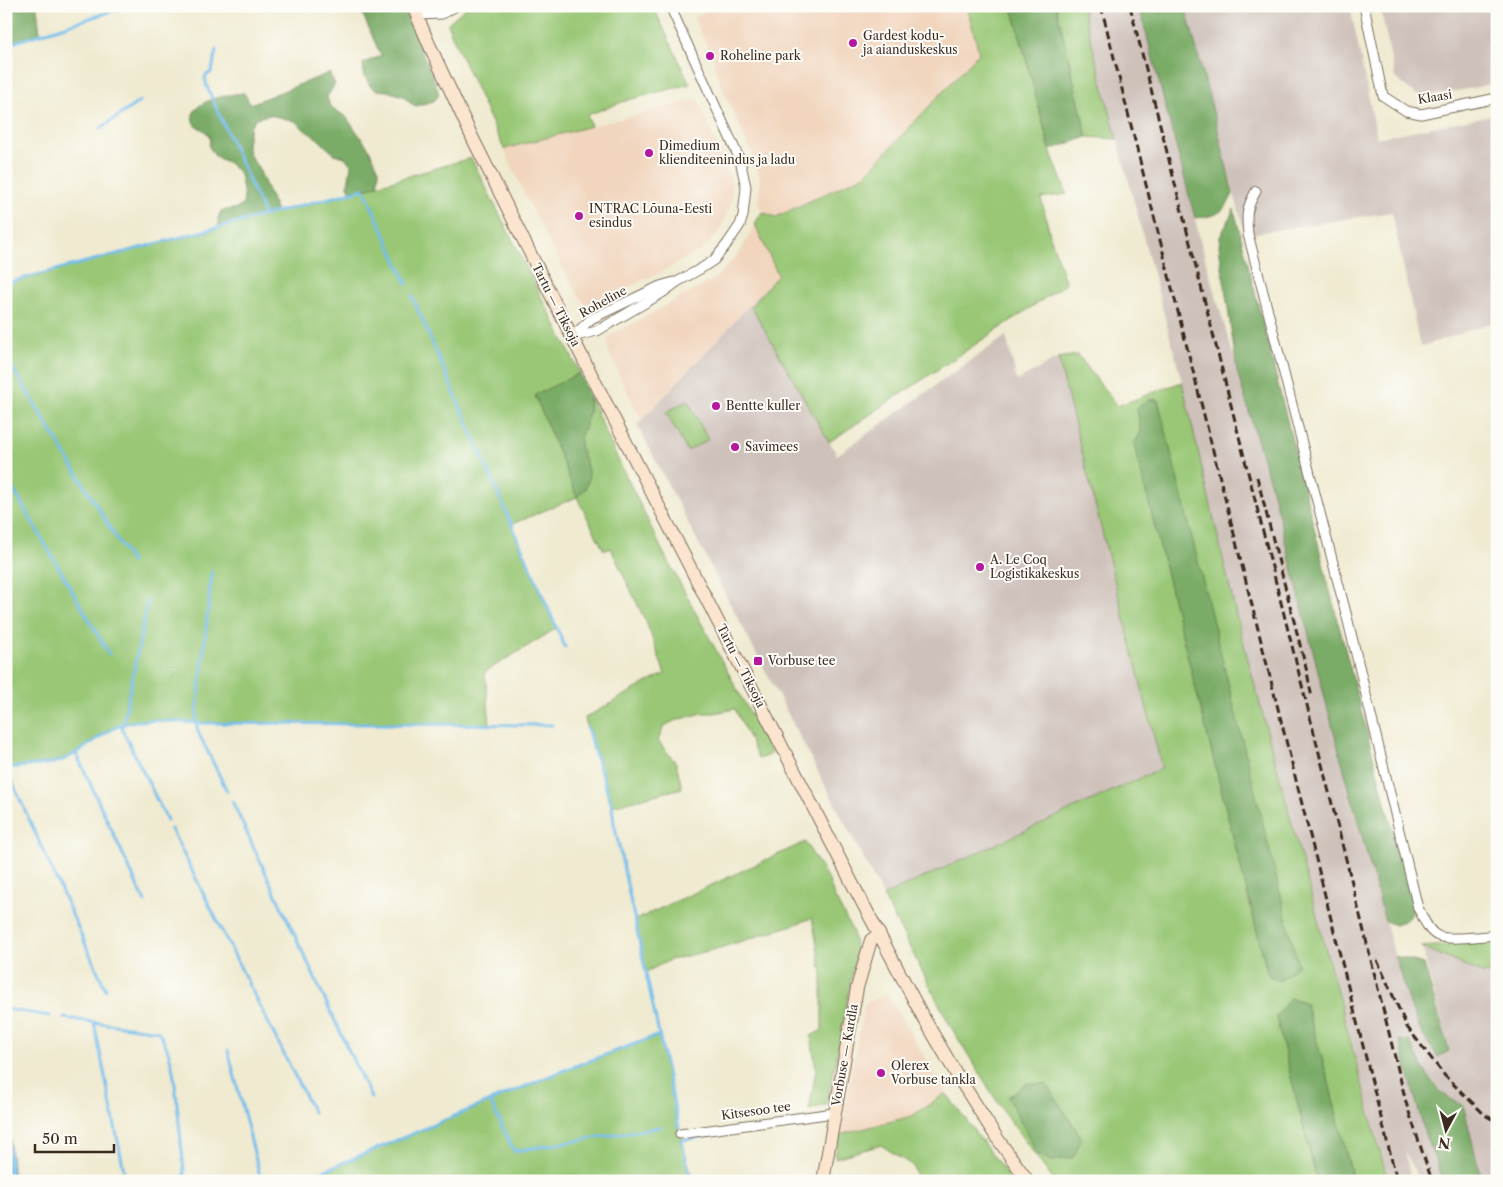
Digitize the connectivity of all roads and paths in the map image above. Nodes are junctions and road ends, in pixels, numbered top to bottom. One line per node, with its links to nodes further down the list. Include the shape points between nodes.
1 (456, 6): 4 (street, via 442,14)
2 (670, 6): 7 (street, Roheline, via 740,160 746,188 743,216 728,244 710,263 677,282 660,286 591,319)
3 (1364, 6): 5 (street, Klaasi, via 1382,96 1406,111 1421,114)
4 (417, 9): 7 (main road, Tartu — Tiksoja, via 428,42 473,139)
5 (1497, 98)
6 (1256, 191): 9 (street, via 1246,215 1248,234 1418,908 1428,927 1438,936 1459,939)
7 (572, 336): 8 (main road, Tartu — Tiksoja)
8 (879, 934): 10 (main road, Vorbuse — Kardla, via 871,940 857,988); 13 (main road, Tartu — Tiksoja, via 957,1075)
9 (1497, 935)
10 (834, 1113): 11 (street, Kitsesoo tee); 12 (main road, Vorbuse — Kardla)
11 (680, 1134)
12 (823, 1181)
13 (1028, 1181)

